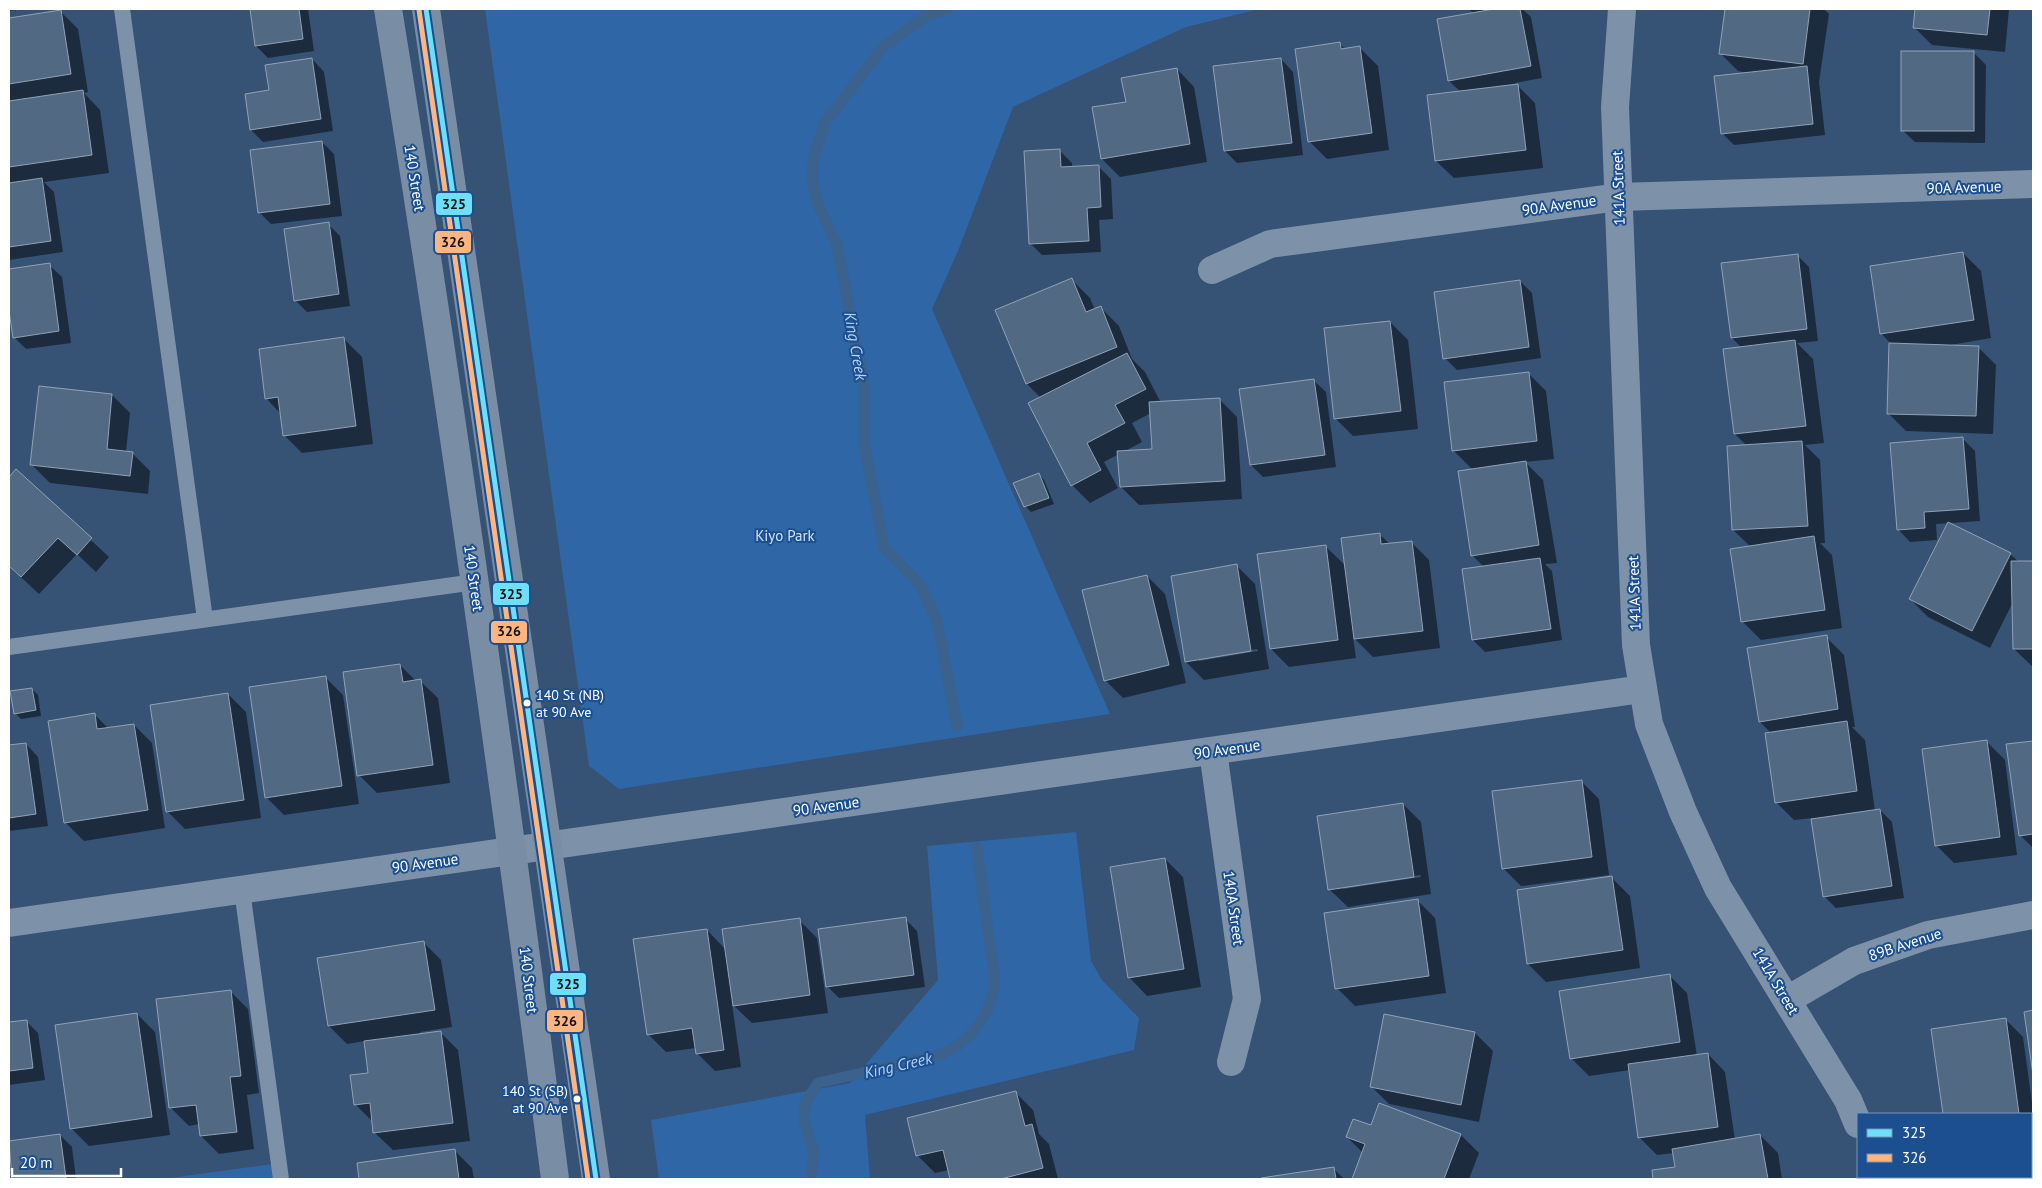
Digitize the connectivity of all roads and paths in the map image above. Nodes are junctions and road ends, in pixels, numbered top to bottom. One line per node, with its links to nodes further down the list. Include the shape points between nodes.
1 (122, 9): 9 (lane)
2 (388, 9): 8 (main road, 140 Street, via 434,295)
3 (426, 9): 13 (main road)
4 (1622, 9): 6 (street, 141A Street, via 1615,107)
5 (2033, 184): 6 (street, 90A Avenue)
6 (1619, 197): 7 (street, 90A Avenue, via 1270,244); 11 (street, 141A Street, via 1636,645)
7 (1212, 270)
8 (474, 582): 9 (lane); 14 (main road, 140 Street)
9 (205, 619): 10 (lane)
10 (9, 646)
11 (1642, 689): 12 (street, 90 Avenue); 18 (street, 141A Street, via 1649,724 1683,812 1718,888)
12 (1213, 751): 13 (street, 90 Avenue); 19 (street, 140A Street, via 1247,1000)
13 (548, 845): 14 (street, 90 Avenue); 23 (main road)
14 (512, 850): 15 (street, 90 Avenue); 22 (main road, 140 Street)
15 (242, 890): 17 (street, 90 Avenue); 21 (lane)
16 (2033, 915): 18 (street, 89B Avenue, via 1928,935 1854,961)
17 (9, 923)
18 (1787, 1000): 20 (street, 141A Street, via 1848,1100)
19 (1232, 1062)
20 (1857, 1122)
21 (281, 1179)
22 (555, 1179)
23 (596, 1179)

